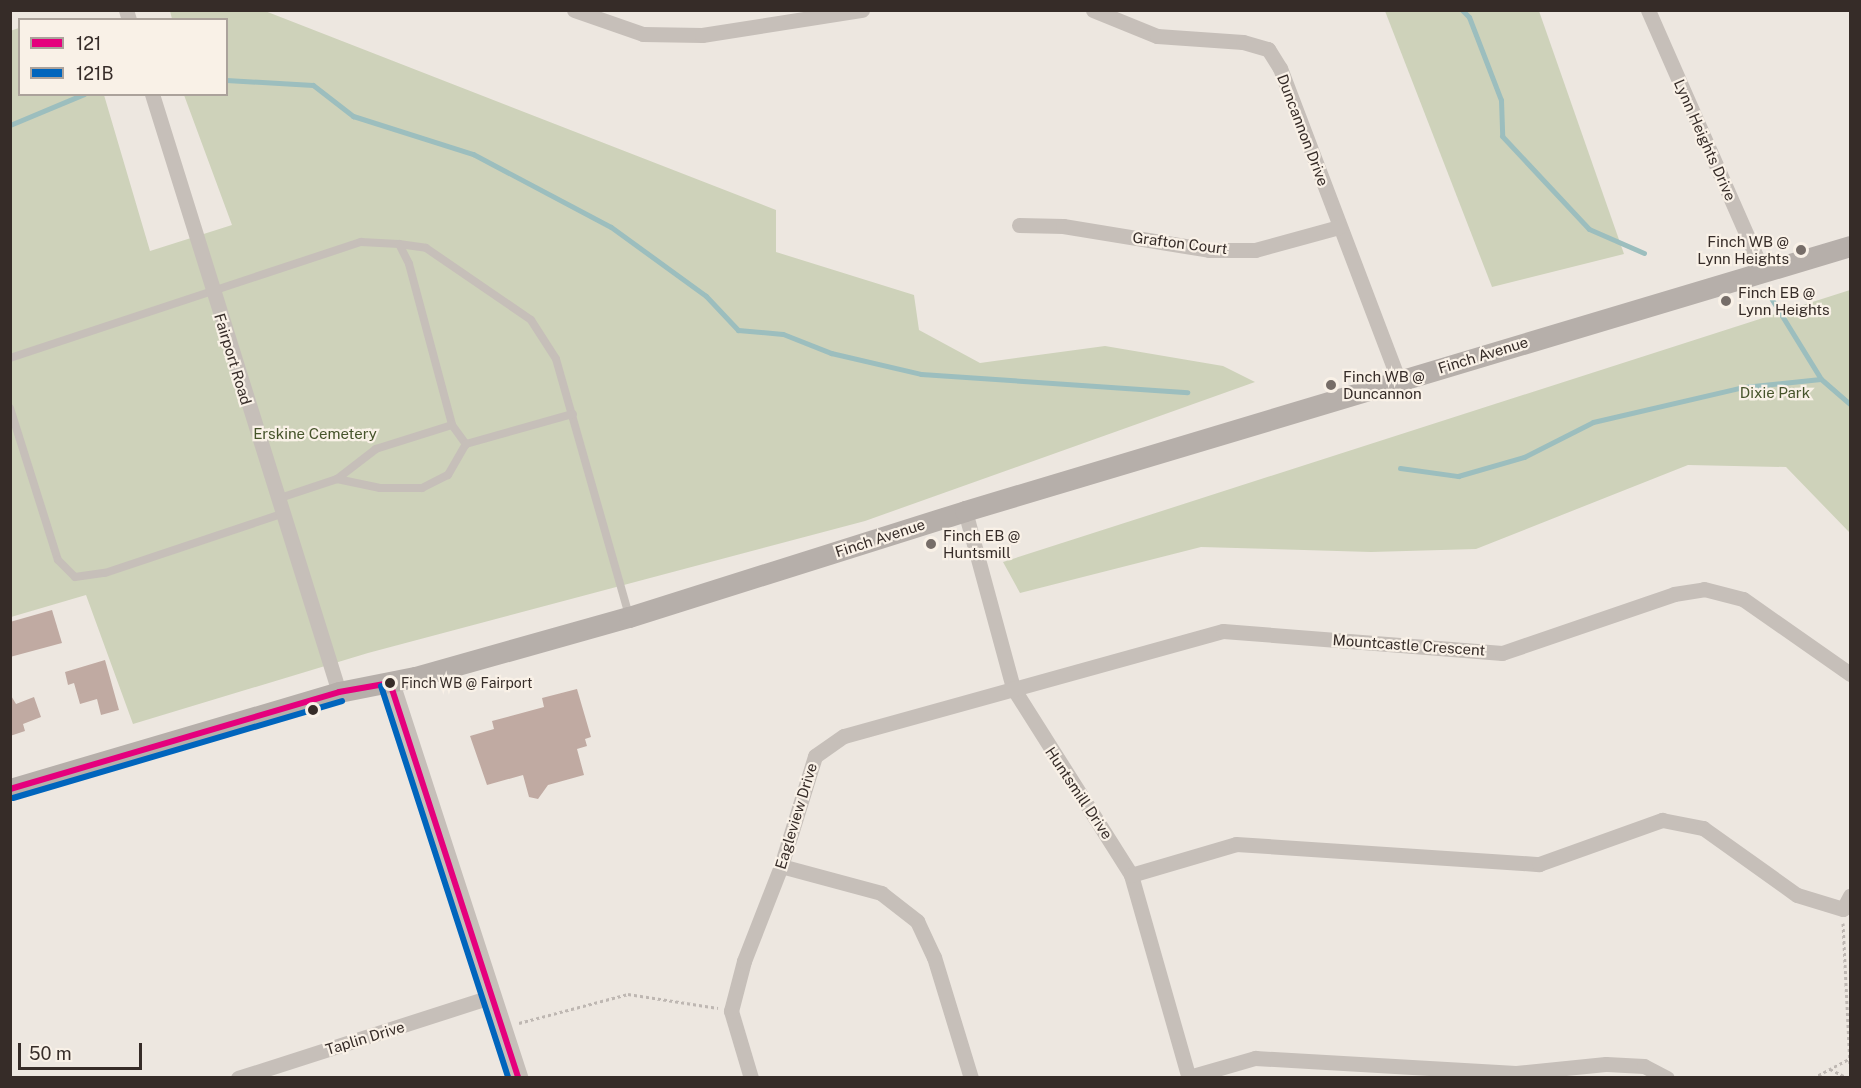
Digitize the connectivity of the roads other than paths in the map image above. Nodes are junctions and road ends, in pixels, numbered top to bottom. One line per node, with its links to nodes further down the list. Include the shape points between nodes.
1 (574, 10): 2 (street, via 643,34 702,35)
2 (862, 10)
3 (1093, 10): 7 (street, Duncannon Drive, via 1157,36 1243,42 1268,49 1280,68)
4 (1648, 10): 10 (street, Lynn Heights Drive)
5 (153, 96): 11 (street, Fairport Road)
6 (1018, 225): 7 (street, Grafton Court, via 1063,226 1209,250 1255,250)
7 (1339, 227): 13 (street, Duncannon Drive)
8 (399, 244): 11 (lane, via 361,242); 15 (lane, via 426,248 531,320 556,359); 16 (lane, via 409,264)
9 (1851, 246): 10 (main road, Finch Avenue)
10 (1762, 270): 13 (main road, Finch Avenue)
11 (211, 291): 12 (lane); 19 (street, Fairport Road)
12 (10, 358)
13 (1399, 381): 20 (main road, Finch Avenue)
14 (10, 408): 19 (lane, via 58,560 75,577 105,573)
15 (573, 414): 17 (lane); 21 (lane)
16 (452, 425): 17 (lane); 18 (lane, via 376,449)
17 (466, 444): 18 (lane, via 448,476 422,488 380,488)
18 (337, 479): 19 (lane)
19 (278, 506): 25 (street, Fairport Road)
20 (965, 511): 21 (main road, Finch Avenue); 24 (street, Huntsmill Drive)
21 (629, 617): 23 (main road, Finch Avenue)
22 (1851, 674): 24 (street, Mountcastle Crescent, via 1743,599 1704,589 1674,594 1502,653 1223,631)
23 (390, 683): 25 (main road, Finch Avenue); 30 (street)
24 (1013, 688): 27 (street, Eagleview Drive, via 844,736 815,756); 28 (street, Huntsmill Drive)
25 (339, 692): 26 (main road, Finch Avenue)
26 (10, 789)
27 (781, 866): 33 (street, Eagleview Drive, via 744,960 731,1011); 34 (street, via 881,893 917,921 934,957)
28 (1131, 875): 29 (street, via 1236,844 1539,864 1662,820 1703,828 1797,896); 35 (street, Huntsmill Drive)
29 (1847, 903)
30 (491, 997): 31 (street, Taplin Drive); 32 (street)
31 (238, 1077)
32 (518, 1077)
33 (751, 1077)
34 (971, 1077)
35 (1189, 1077): 36 (street, via 1255,1058 1516,1073 1605,1064 1644,1066)
36 (1667, 1077)

